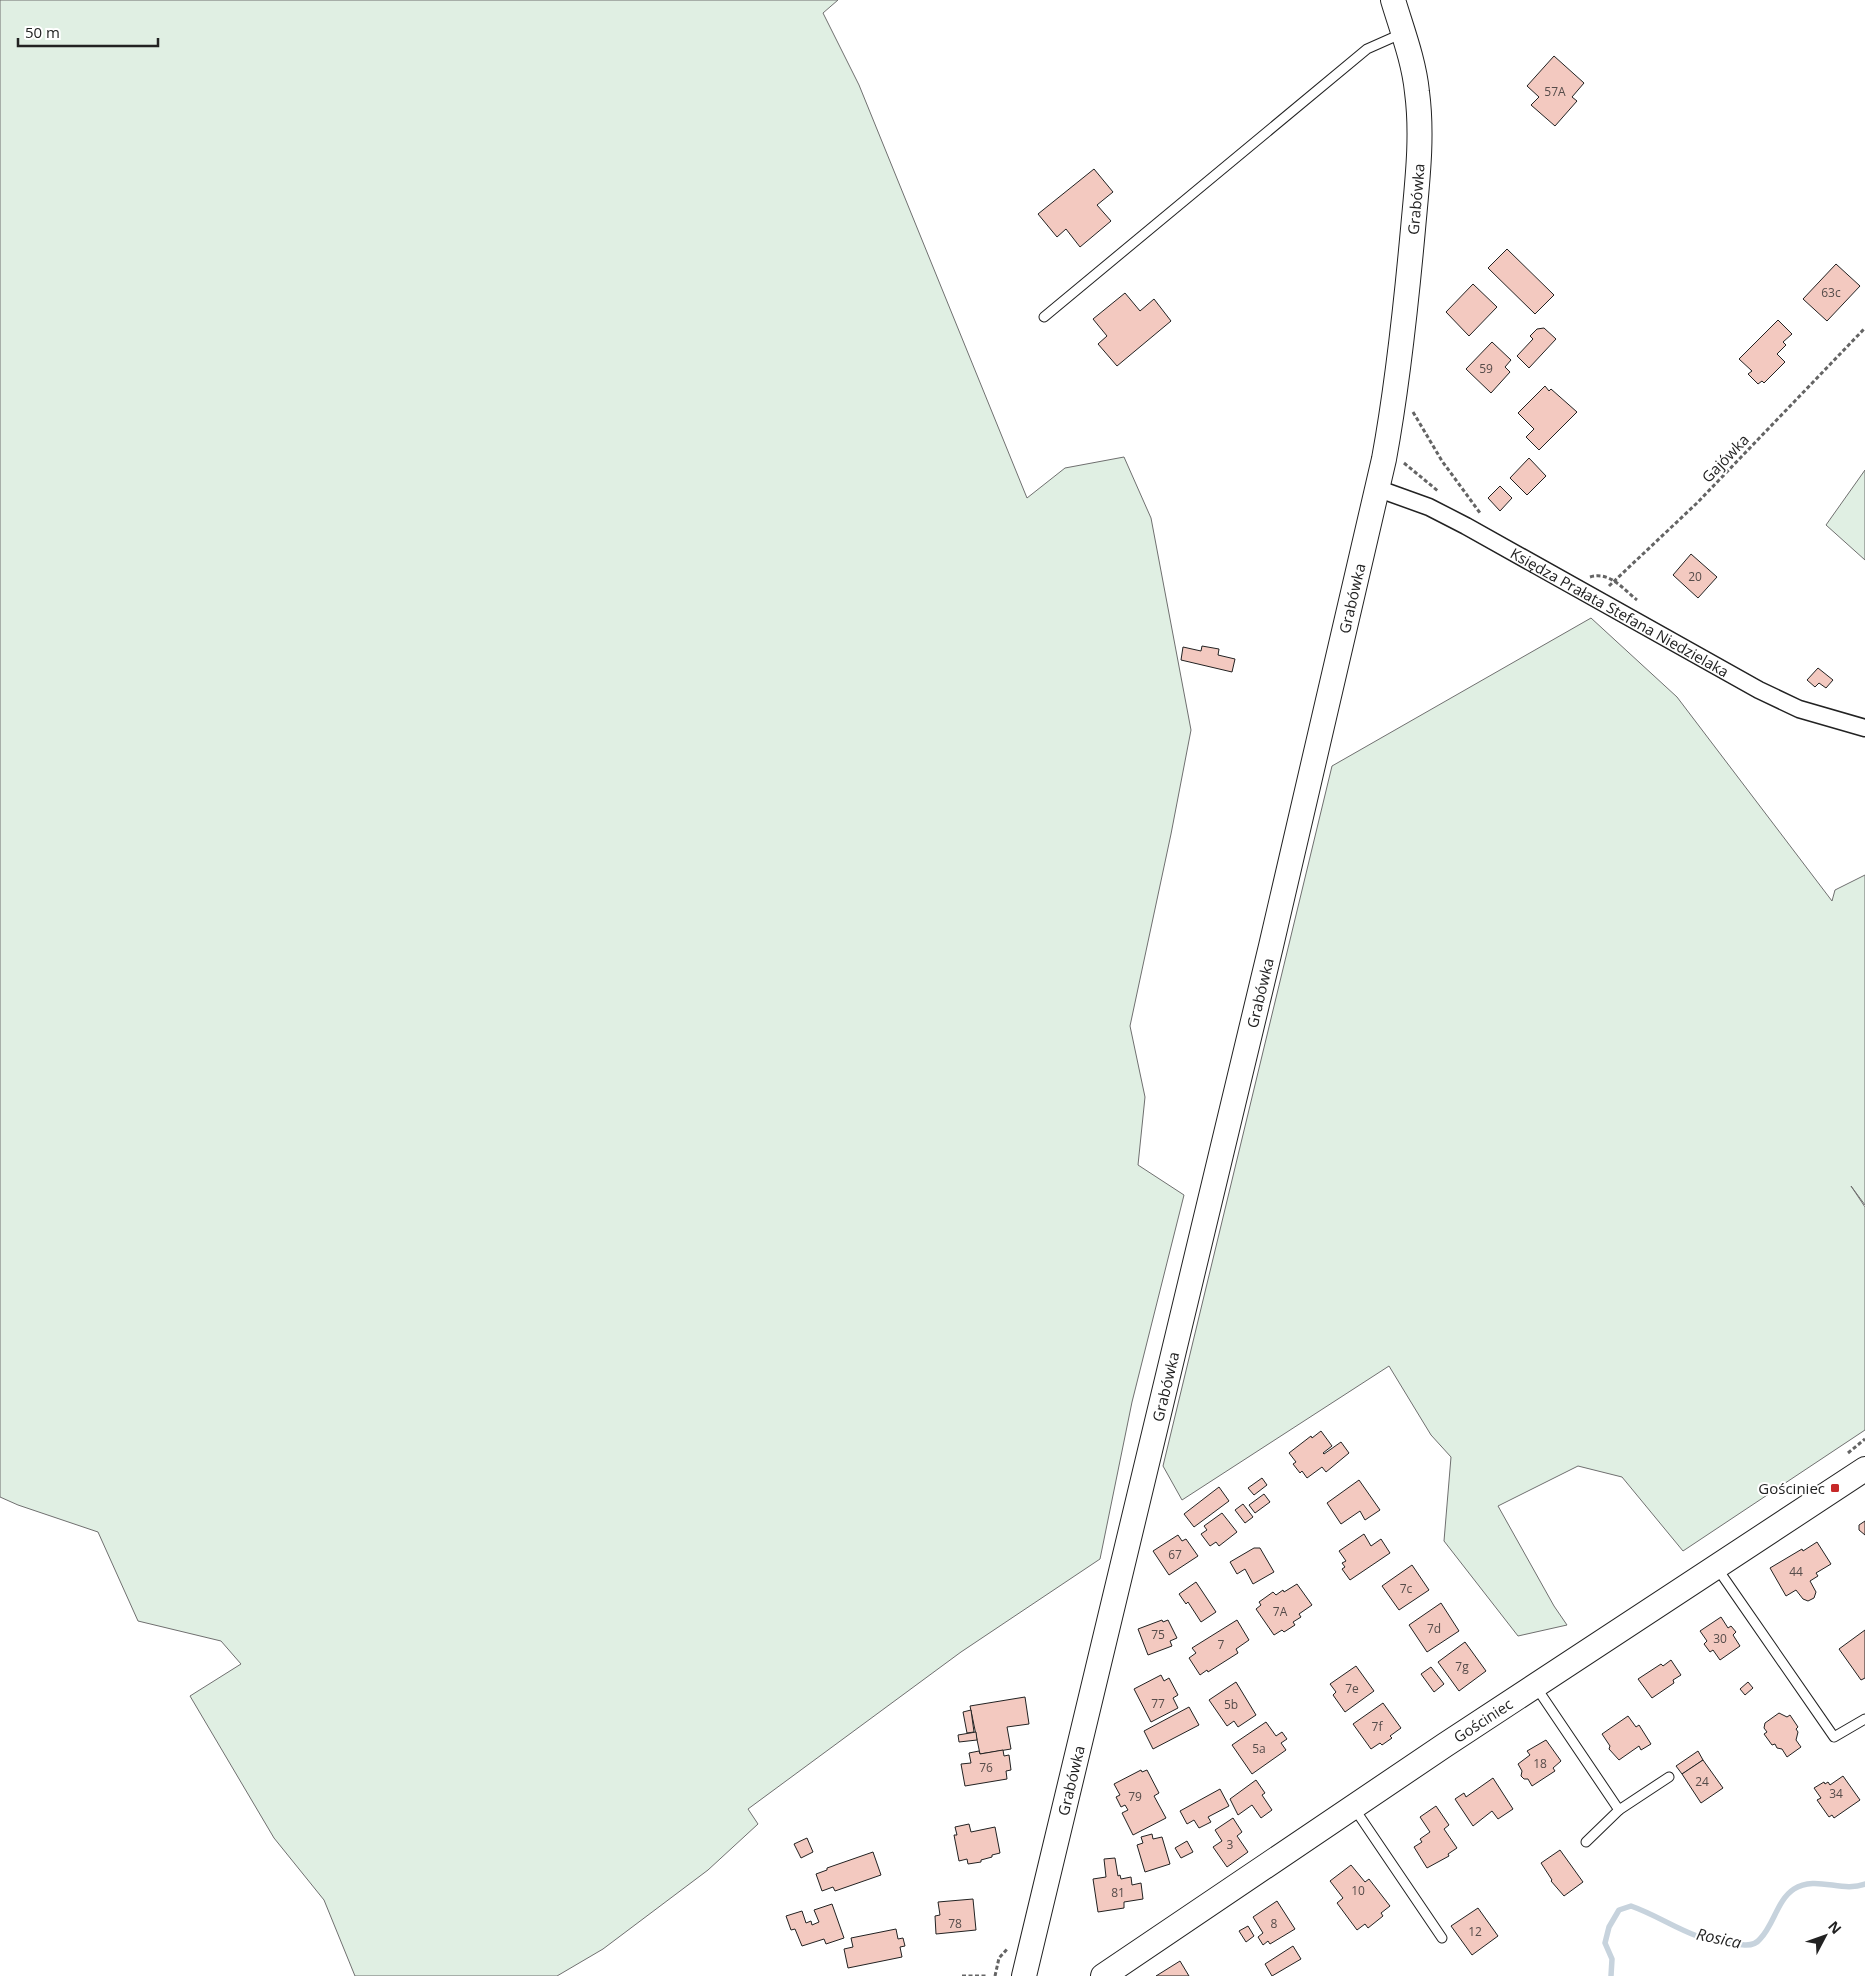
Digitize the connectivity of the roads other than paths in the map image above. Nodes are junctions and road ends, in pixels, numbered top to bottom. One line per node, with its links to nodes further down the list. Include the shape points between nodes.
1 (1393, 0): 2 (street, Grabówka)
2 (1403, 33): 3 (lane, via 1367,49); 4 (street, Grabówka, via 1418,93 1419,148 1395,402)
3 (1044, 317)
4 (1378, 489): 5 (street, Księdza Prałata Stefana Niedzielaka, via 1453,519 1759,690 1799,709); 15 (street, Grabówka)
5 (1865, 728)
6 (1865, 1469): 7 (street, Gościniec)
7 (1716, 1566): 8 (street, Gościniec); 9 (lane, via 1834,1737)
8 (1536, 1686): 11 (street, Gościniec); 12 (lane)
9 (1865, 1719)
10 (1670, 1777): 12 (lane)
11 (1353, 1807): 14 (lane); 16 (street, Gościniec)
12 (1619, 1810): 13 (lane)
13 (1586, 1842)
14 (1442, 1938)
15 (1024, 1976)
16 (1103, 1976)

